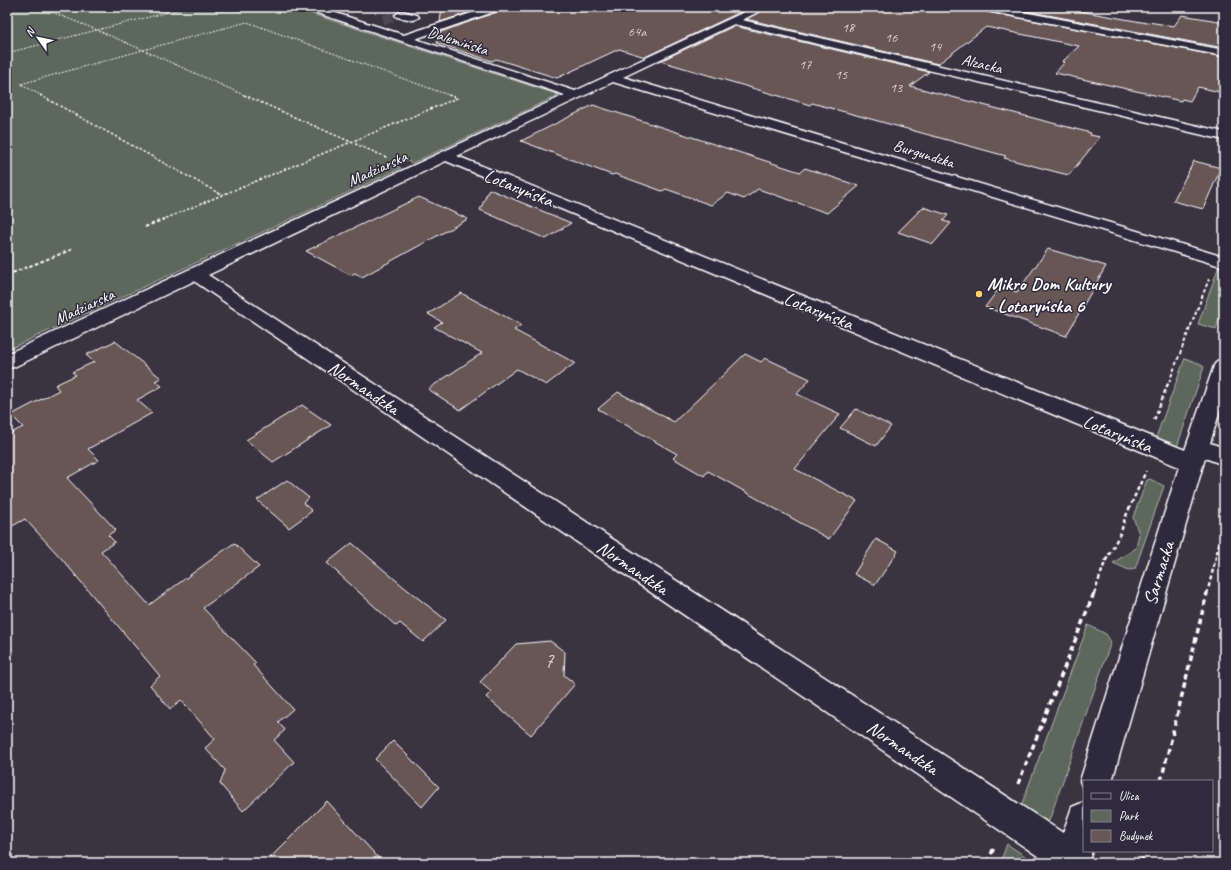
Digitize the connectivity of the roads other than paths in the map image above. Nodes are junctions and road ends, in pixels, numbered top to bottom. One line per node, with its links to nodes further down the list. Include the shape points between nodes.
1 (308, 7): 8 (street, Dalemińska)
2 (499, 7): 8 (street)
3 (762, 7): 7 (street, Madziarska)
4 (982, 7): 9 (street)
5 (400, 15): 6 (street)
6 (413, 18)
7 (732, 21): 10 (street, Madziarska); 12 (street, Alzacka)
8 (404, 39): 11 (street, Dalemińska)
9 (1224, 53)
10 (613, 78): 11 (street, Madziarska); 14 (street, Burgundzka)
11 (575, 95): 13 (street, Madziarska)
12 (1224, 136)
13 (445, 156): 15 (street, Madziarska); 18 (street, Lotaryńska, via 1145,444)
14 (1220, 260)
15 (195, 274): 16 (street, Madziarska); 22 (street, Normandzka)
16 (7, 362)
17 (1224, 366): 18 (street, Sarmacka)
18 (1195, 455): 19 (street, Lotaryńska); 20 (street, Sarmacka)
19 (1224, 457)
20 (1096, 780)
21 (1083, 822): 22 (street)
22 (1071, 861)

